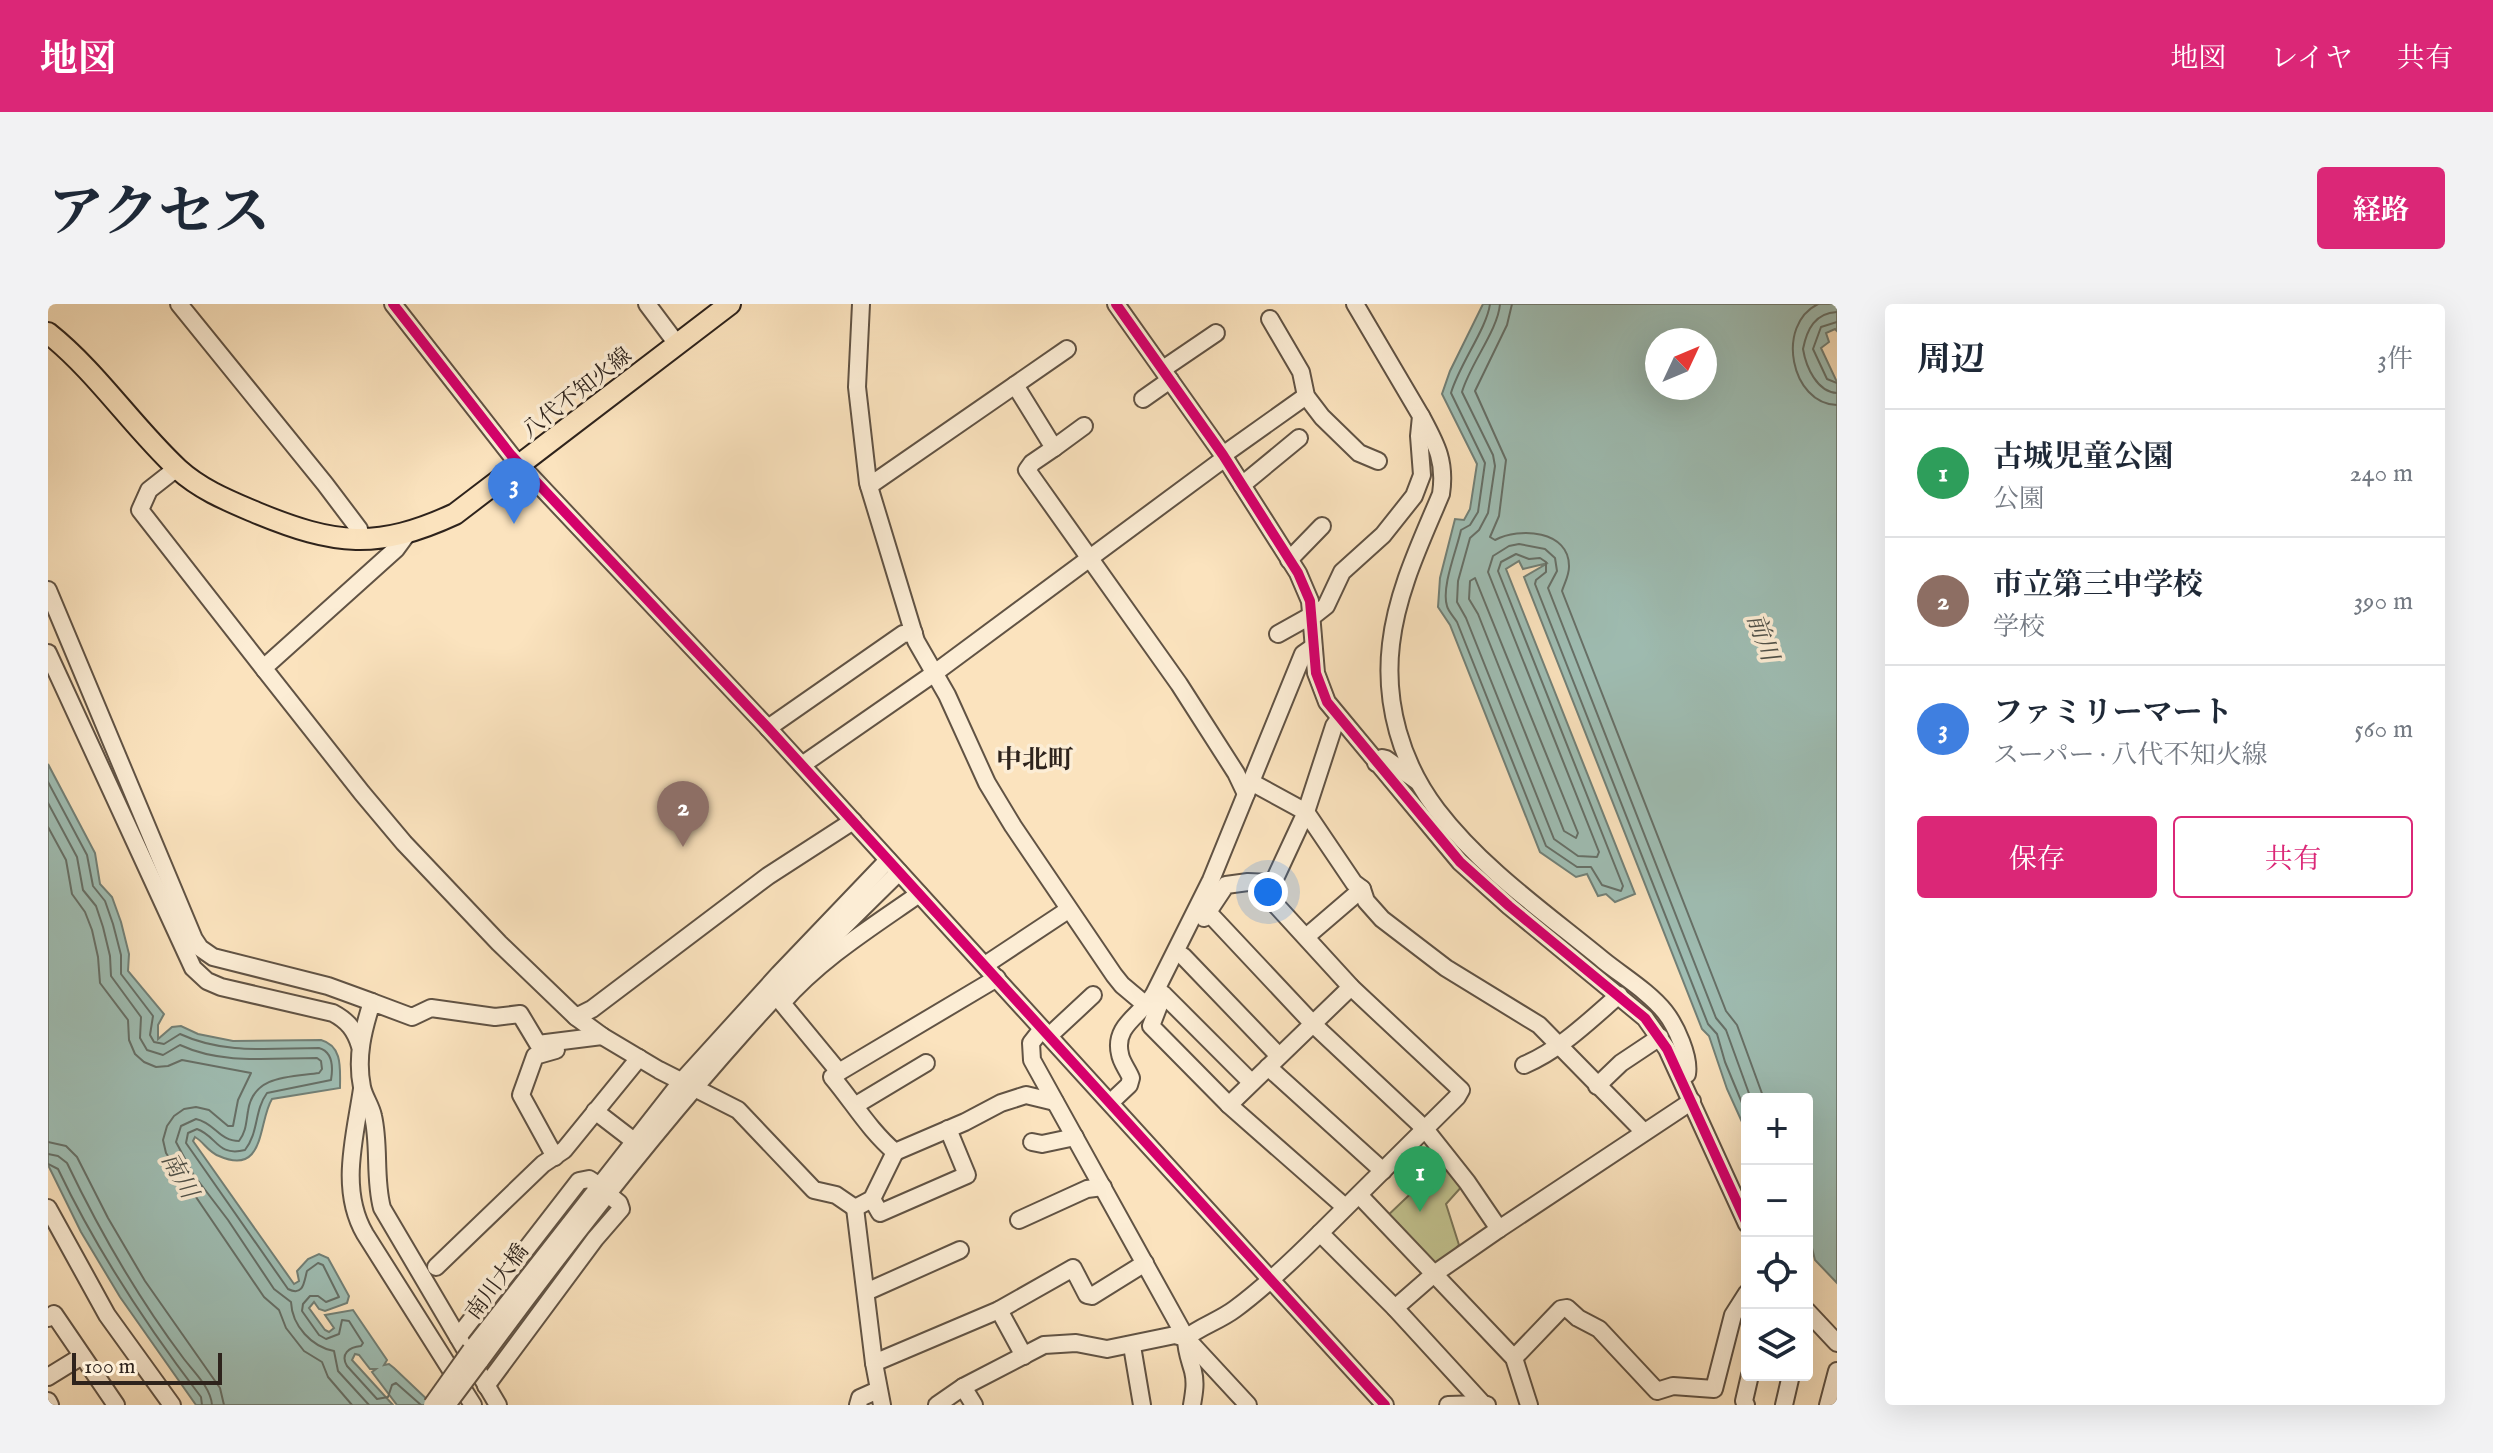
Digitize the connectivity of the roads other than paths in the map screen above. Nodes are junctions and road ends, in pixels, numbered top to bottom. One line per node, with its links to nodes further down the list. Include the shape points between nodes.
1 (179, 304): 29 (street, via 325,484 359,529)
2 (393, 304): 23 (street)
3 (647, 304): 11 (street)
4 (730, 304): 11 (main road, 八代不知火線)
5 (861, 304): 26 (street, via 857,387)
6 (1355, 304): 17 (street)
7 (1121, 306): 13 (street)
8 (1270, 319): 15 (street, via 1301,372)
9 (48, 333): 24 (main road, 八代不知火線)
10 (1216, 333): 13 (street)
11 (677, 344): 23 (main road, 八代不知火線)
12 (1067, 349): 14 (street)
13 (1166, 375): 16 (street); 21 (street)
14 (1015, 385): 20 (street); 26 (street)
15 (1306, 396): 21 (street); 22 (street, via 1359,453)
16 (1143, 399)
17 (1421, 416): 33 (street, via 1422,475 1414,496 1383,535 1342,572 1326,606); 44 (street, via 1443,465 1441,494 1399,600 1390,645 1393,716)
18 (1084, 426): 20 (street)
19 (1299, 438): 25 (street)
20 (1054, 448): 30 (street, via 1027,470)
21 (1224, 456): 25 (street); 30 (street)
22 (1378, 461)
23 (522, 465): 28 (main road, 八代不知火線, via 455,514); 41 (street)
24 (177, 468): 29 (main road, 八代不知火線, via 214,494 284,524); 38 (street, via 149,490 140,510)
25 (1242, 485): 31 (street)
26 (869, 486): 34 (street)
27 (1322, 526): 31 (street)
28 (407, 534): 29 (main road, 八代不知火線); 38 (street)
29 (361, 540)
30 (1089, 557): 39 (street); 45 (street)
31 (1289, 560): 33 (street)
32 (48, 590): 64 (street, via 200,948 213,957)
33 (1312, 616): 35 (street); 36 (street)
34 (914, 633): 39 (street); 41 (street, via 903,634)
35 (1278, 634)
36 (1313, 647): 40 (street, via 1316,673); 45 (street, via 1303,654)
37 (48, 653): 73 (street, via 193,968 221,987 333,1013 355,1032)
38 (265, 670): 66 (street, via 439,883)
39 (936, 672): 43 (street); 52 (street, via 987,783)
40 (1339, 719): 42 (street); 46 (street)
41 (768, 728): 43 (street)
42 (1376, 763): 44 (street, via 1386,759); 62 (street, via 1460,862)
43 (802, 765): 47 (street)
44 (1419, 782): 79 (street, via 1456,833 1510,884 1664,1011 1685,1056 1687,1074)
45 (1248, 788): 46 (street); 65 (street, via 1211,880)
46 (1306, 812): 49 (street); 50 (street)
47 (853, 821): 48 (street); 66 (street, via 768,876)
48 (894, 866): 51 (street); 57 (street); 81 (street, via 779,974)
49 (1273, 883): 53 (street, via 1226,885); 54 (street, via 1276,905)
50 (1362, 889): 54 (street); 72 (street, via 1382,919 1446,968 1539,1025)
51 (919, 894): 56 (street); 57 (street)
52 (1068, 910): 56 (street); 65 (street, via 1122,985)
53 (1207, 911): 55 (street); 67 (street)
54 (1306, 937): 59 (street)
55 (1183, 956): 60 (street); 75 (street)
56 (985, 965): 58 (street)
57 (803, 974): 63 (street)
58 (997, 978): 68 (street); 78 (street)
59 (1351, 987): 67 (street); 91 (street, via 1461,1090)
60 (1163, 994): 80 (street); 88 (street, via 1151,1026)
61 (1093, 995): 68 (street)
62 (1619, 995): 70 (street); 72 (street)
63 (779, 1000): 78 (street); 81 (street)
64 (372, 1002): 71 (street, via 412,1017 431,1008 495,1017 520,1014 538,1044); 73 (street)
65 (1147, 1006): 86 (street, via 1121,1032 1119,1051 1131,1078)
66 (576, 1017): 69 (street)
67 (1314, 1025): 75 (street); 91 (street)
68 (1046, 1032): 85 (street, via 1031,1043 1030,1054); 86 (street)
69 (602, 1036): 71 (street); 74 (street)
70 (1660, 1037): 79 (street); 82 (street)
71 (569, 1041): 97 (street, via 564,1048 535,1056 521,1095)
72 (1559, 1045): 77 (street); 82 (street)
73 (360, 1046): 83 (street)
74 (639, 1058): 81 (street); 89 (street)
75 (1274, 1061): 80 (street); 98 (street)
76 (926, 1063): 87 (street)
77 (1524, 1065)
78 (839, 1072): 87 (street, via 832,1077)
79 (1681, 1077): 84 (street)
80 (1251, 1082): 88 (street)
81 (688, 1085): 94 (street); 100 (street); 105 (street, via 738,1110 814,1190 836,1195)
82 (1597, 1086): 92 (street)
83 (362, 1088): 117 (street, via 350,1176 354,1209); 122 (street, via 373,1116 382,1208)
84 (1692, 1101): 92 (street); 106 (street)
85 (1055, 1102): 90 (street, via 1026,1095); 93 (street)
86 (1111, 1102): 114 (street)
87 (856, 1105): 96 (street, via 877,1137)
88 (1229, 1105): 103 (street)
89 (595, 1111): 94 (street); 97 (street)
90 (948, 1129): 96 (street); 102 (street, via 967,1175 880,1213)
91 (1425, 1129): 98 (street); 108 (street)
92 (1643, 1131): 108 (street)
93 (1075, 1137): 95 (street); 99 (street)
94 (634, 1141): 100 (street)
95 (1032, 1142)
96 (895, 1152): 102 (street)
97 (555, 1157): 112 (street)
98 (1383, 1171): 101 (street)
99 (1103, 1187): 107 (street); 111 (street)
100 (603, 1190): 122 (street, via 589,1179 579,1181); 126 (street); 135 (street, via 621,1209)
101 (1359, 1195): 103 (street); 113 (street)
102 (872, 1199): 105 (street)
103 (1345, 1207): 109 (street)
104 (48, 1208): 141 (street, via 107,1315)
105 (855, 1208): 115 (street)
106 (1741, 1211)
107 (1019, 1220)
108 (1499, 1229): 113 (street)
109 (1320, 1233): 114 (street); 118 (street)
110 (960, 1250): 115 (street)
111 (1145, 1263): 119 (street, via 1092,1296 1073,1268); 123 (street)
112 (436, 1267)
113 (1434, 1274): 118 (street); 129 (street)
114 (1271, 1281): 123 (street); 153 (street)
115 (866, 1292): 130 (street)
116 (1741, 1302): 137 (street, via 1733,1315)
117 (410, 1303): 144 (street); 145 (street, via 450,1345)
118 (1395, 1308): 139 (street)
119 (999, 1310): 128 (street); 130 (street)
120 (48, 1318): 127 (street, via 54,1314)
121 (1813, 1323): 124 (street)
122 (458, 1337): 135 (street)
123 (1186, 1338): 125 (street, via 1175,1335); 151 (street, via 1194,1373); 152 (street)
124 (1837, 1343)
125 (1132, 1346): 128 (street, via 1044,1345); 150 (street)
126 (476, 1355): 142 (street, 南川大橋, bridge); 143 (street, bridge)
127 (82, 1356): 132 (street); 140 (street)
128 (1024, 1356): 136 (street)
129 (1514, 1358): 137 (street, via 1567,1308 1599,1329 1657,1391 1673,1386); 155 (street)
130 (874, 1363): 138 (street)
131 (1837, 1371): 158 (street)
132 (48, 1377)
133 (1749, 1381): 156 (street)
134 (1790, 1381): 157 (street)
135 (486, 1386): 146 (street)
136 (963, 1387): 148 (street); 149 (street)
137 (1713, 1397)
138 (880, 1398): 147 (street, via 860,1398)
139 (1485, 1404): 154 (street)
140 (116, 1405)
141 (172, 1405)
142 (432, 1405)
143 (447, 1405)
144 (473, 1405)
145 (486, 1405)
146 (498, 1405)
147 (858, 1405)
148 (937, 1405)
149 (974, 1405)
150 (1142, 1405)
151 (1192, 1405)
152 (1248, 1405)
153 (1385, 1405)
154 (1448, 1405)
155 (1529, 1405)
156 (1746, 1405)
157 (1784, 1405)
158 (1828, 1405)

